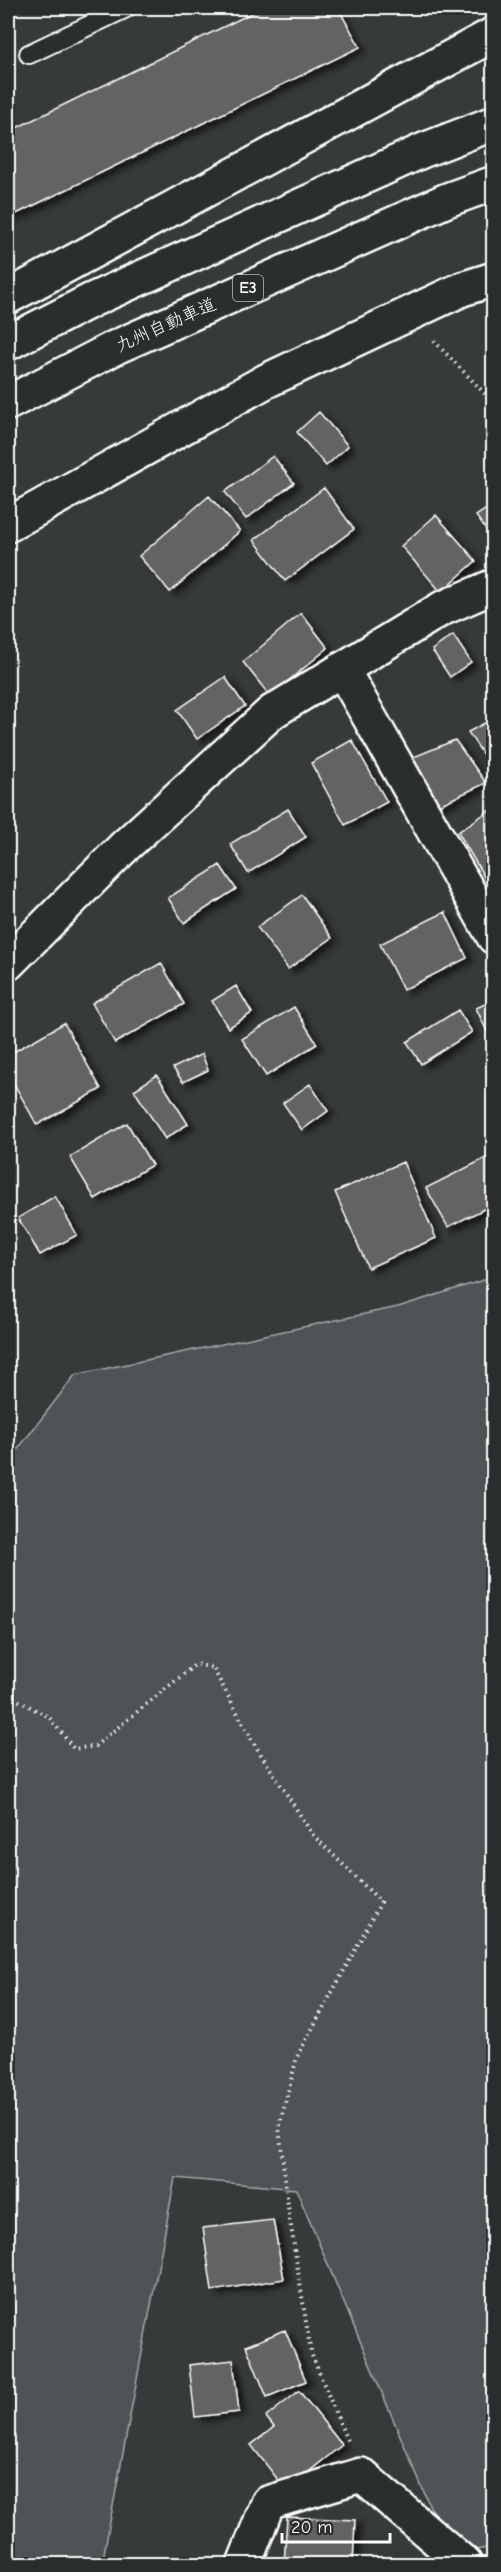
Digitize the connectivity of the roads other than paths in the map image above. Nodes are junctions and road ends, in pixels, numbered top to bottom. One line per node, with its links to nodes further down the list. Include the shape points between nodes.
1 (126, 8): 3 (lane)
2 (494, 34): 7 (main road)
3 (28, 54)
4 (494, 123): 8 (main road, via 402,159 92,300)
5 (494, 183): 9 (main road, 九州自動車道 / E3, via 447,200 116,347)
6 (494, 279): 10 (main road, via 462,289 266,381)
7 (8, 297)
8 (8, 343)
9 (8, 403)
10 (8, 525)
11 (494, 586): 12 (main road, via 441,609)
12 (342, 669): 13 (main road); 14 (main road, via 272,712 124,846)
13 (494, 937)
14 (8, 963)
15 (244, 2565): 16 (main road, via 268,2503 361,2475)
16 (465, 2565)

